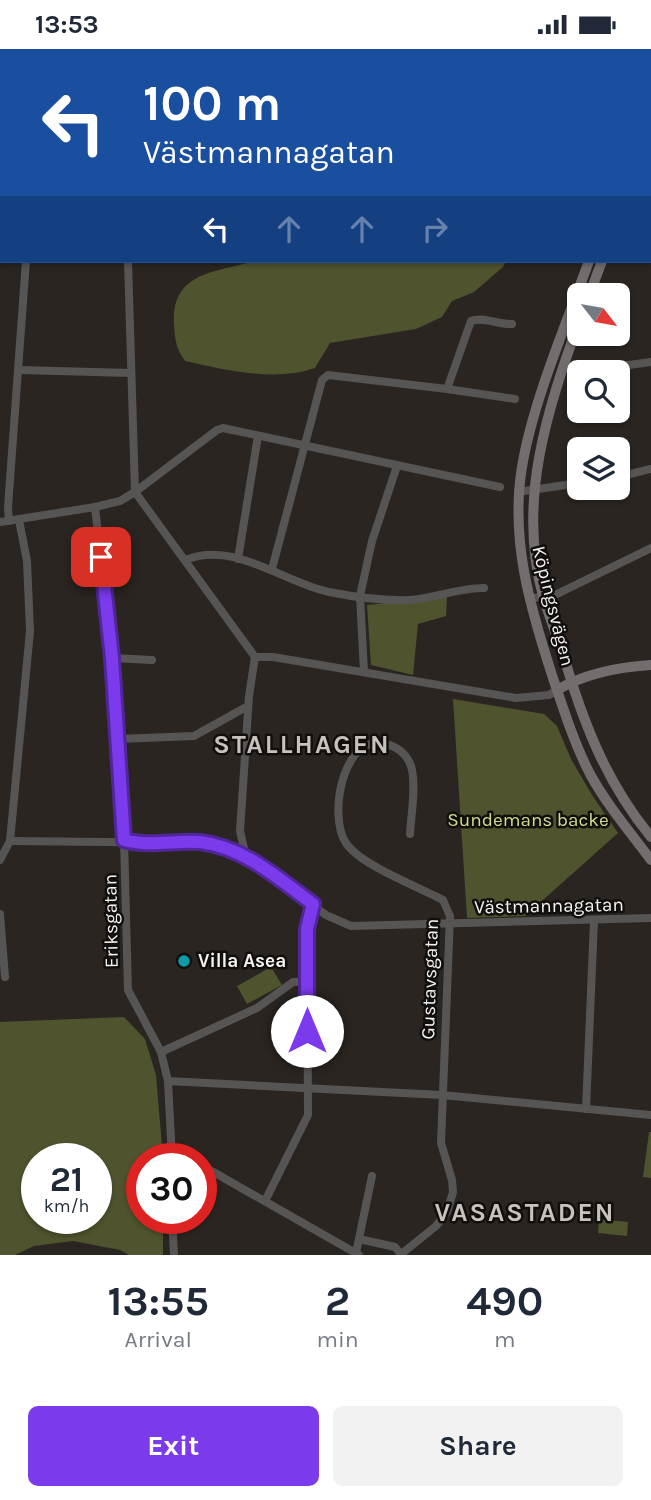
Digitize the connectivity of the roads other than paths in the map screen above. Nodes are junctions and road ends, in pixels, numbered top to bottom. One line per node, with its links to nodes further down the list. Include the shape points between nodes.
1 (26, 263): 10 (street)
2 (128, 263): 11 (street)
3 (588, 263): 23 (main road, Köpingsvägen, via 533,421)
4 (601, 263): 5 (main road)
5 (594, 283)
6 (512, 324): 12 (street, via 471,321)
7 (571, 347): 21 (main road, Köpingsvägen, via 544,428)
8 (651, 362): 9 (street)
9 (630, 364)
10 (19, 370): 11 (street); 25 (street)
11 (131, 373): 22 (street)
12 (447, 389): 13 (street); 15 (street, via 328,375 322,380)
13 (516, 399)
14 (258, 436): 15 (street); 22 (street, via 217,430); 27 (street)
15 (305, 444): 16 (street); 29 (street)
16 (397, 467): 20 (street); 31 (street, via 372,541)
17 (651, 469): 18 (street)
18 (630, 474)
19 (567, 485): 21 (street)
20 (499, 487)
21 (535, 490): 23 (street); 32 (main road, Köpingsvägen, via 533,534)
22 (135, 492): 24 (street); 28 (street)
23 (518, 492): 33 (main road, Köpingsvägen, via 518,542)
24 (95, 507): 25 (street); 35 (street, Eriksgatan)
25 (9, 521): 46 (street, via 27,561 30,631)
26 (651, 548): 32 (street)
27 (238, 559): 28 (street, via 204,553); 29 (street)
28 (185, 560): 34 (street)
29 (271, 569): 31 (street, via 317,589)
30 (484, 588): 31 (street, via 410,600)
31 (360, 596): 38 (street)
32 (543, 597): 33 (street); 39 (main road, Köpingsvägen)
33 (529, 599): 40 (main road, Köpingsvägen)
34 (255, 657): 38 (street); 41 (street)
35 (112, 658): 36 (street); 42 (street, Eriksgatan)
36 (152, 660)
37 (651, 664): 39 (main road, via 615,668)
38 (364, 672): 40 (street, via 516,698)
39 (571, 682): 40 (main road); 44 (main road, Köpingsvägen, via 610,778)
40 (557, 690): 49 (main road, Köpingsvägen, via 590,773)
41 (248, 706): 42 (street, via 194,736); 47 (street, via 240,831)
42 (118, 739): 45 (street, Eriksgatan)
43 (410, 834): 54 (street, Gustavsgatan, via 409,761 398,748 387,744 362,748 348,763 341,786 340,830 346,844 368,862 443,900)
44 (651, 837)
45 (124, 840): 46 (street, Västmannagatan); 47 (street, Västmannagatan, via 201,842); 57 (street, Eriksgatan, via 128,990)
46 (10, 841): 48 (street)
47 (246, 857): 50 (street, Västmannagatan)
48 (0, 860)
49 (651, 860)
50 (313, 904): 54 (street, Västmannagatan, via 335,921 351,926); 56 (street, via 307,929)
51 (0, 914): 55 (street)
52 (651, 918): 53 (street, Västmannagatan)
53 (594, 921): 54 (street, Västmannagatan); 61 (street)
54 (450, 925): 60 (street, Gustavsgatan)
55 (5, 977)
56 (307, 981): 57 (street, via 293,982 257,1008); 59 (street)
57 (161, 1052): 58 (street, Eriksgatan)
58 (167, 1081): 59 (street); 63 (street, Eriksgatan)
59 (307, 1088): 60 (street); 66 (street, via 308,1115)
60 (442, 1095): 61 (street); 70 (street, Gustavsgatan, via 441,1143 452,1196 436,1226)
61 (586, 1109): 62 (street)
62 (651, 1115)
63 (172, 1143)
64 (217, 1174): 66 (street)
65 (372, 1176): 68 (street)
66 (265, 1201): 69 (street)
67 (173, 1234): 71 (street)
68 (359, 1239): 69 (street); 70 (street, via 395,1247)
69 (357, 1254)
70 (400, 1254)
71 (174, 1255)

